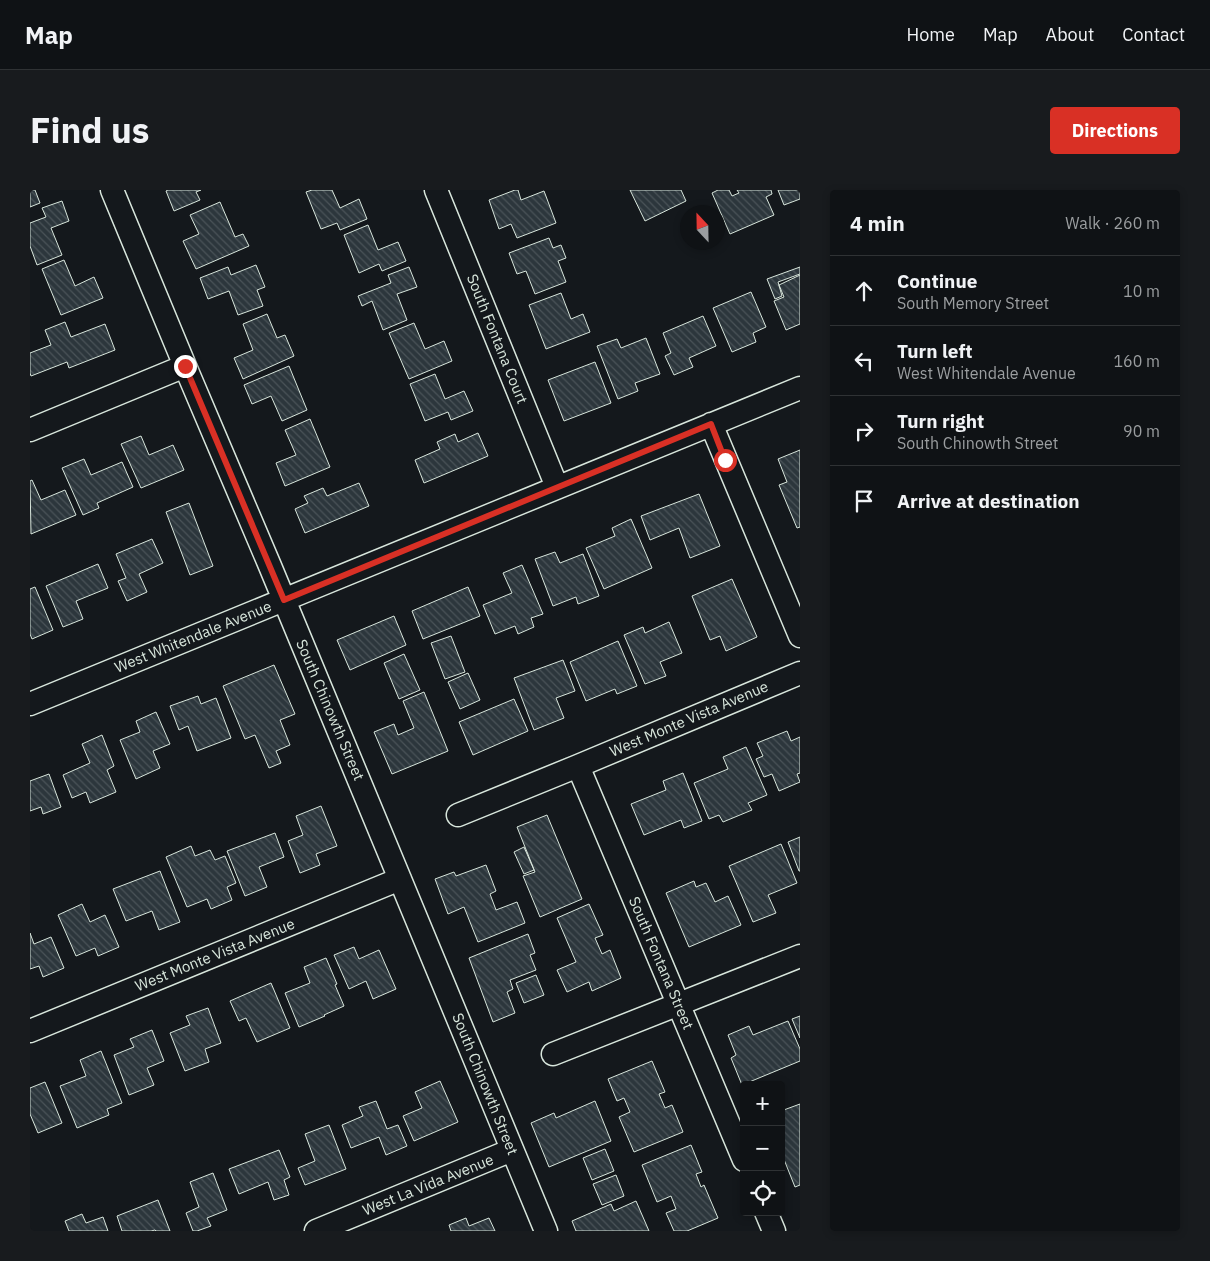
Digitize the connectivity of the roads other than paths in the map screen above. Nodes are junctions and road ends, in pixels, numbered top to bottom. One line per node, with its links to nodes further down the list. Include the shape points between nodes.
1 (112, 190): 3 (street, South Chinowth Street)
2 (436, 190): 7 (street, South Fontana Court)
3 (185, 366): 6 (street); 8 (street, South Chinowth Street)
4 (800, 388): 5 (street, West Whitendale Avenue)
5 (711, 424): 7 (street, West Whitendale Avenue); 9 (street)
6 (30, 430)
7 (557, 487): 8 (street, West Whitendale Avenue)
8 (284, 600): 11 (street, West Whitendale Avenue); 14 (street, South Chinowth Street)
9 (800, 636)
10 (800, 672): 12 (street, West Monte Vista Avenue)
11 (30, 704)
12 (578, 766): 13 (street, West Monte Vista Avenue); 16 (street, South Fontana Street)
13 (458, 815)
14 (400, 879): 17 (street, West Monte Vista Avenue); 19 (street, South Chinowth Street)
15 (800, 956): 16 (street)
16 (679, 1004): 18 (street); 20 (street, South Fontana Street)
17 (30, 1031)
18 (553, 1054)
19 (512, 1150): 22 (street, West La Vida Avenue); 23 (street, South Chinowth Street)
20 (740, 1150)
21 (768, 1216): 24 (street)
22 (316, 1231)
23 (546, 1231)
24 (774, 1231)

